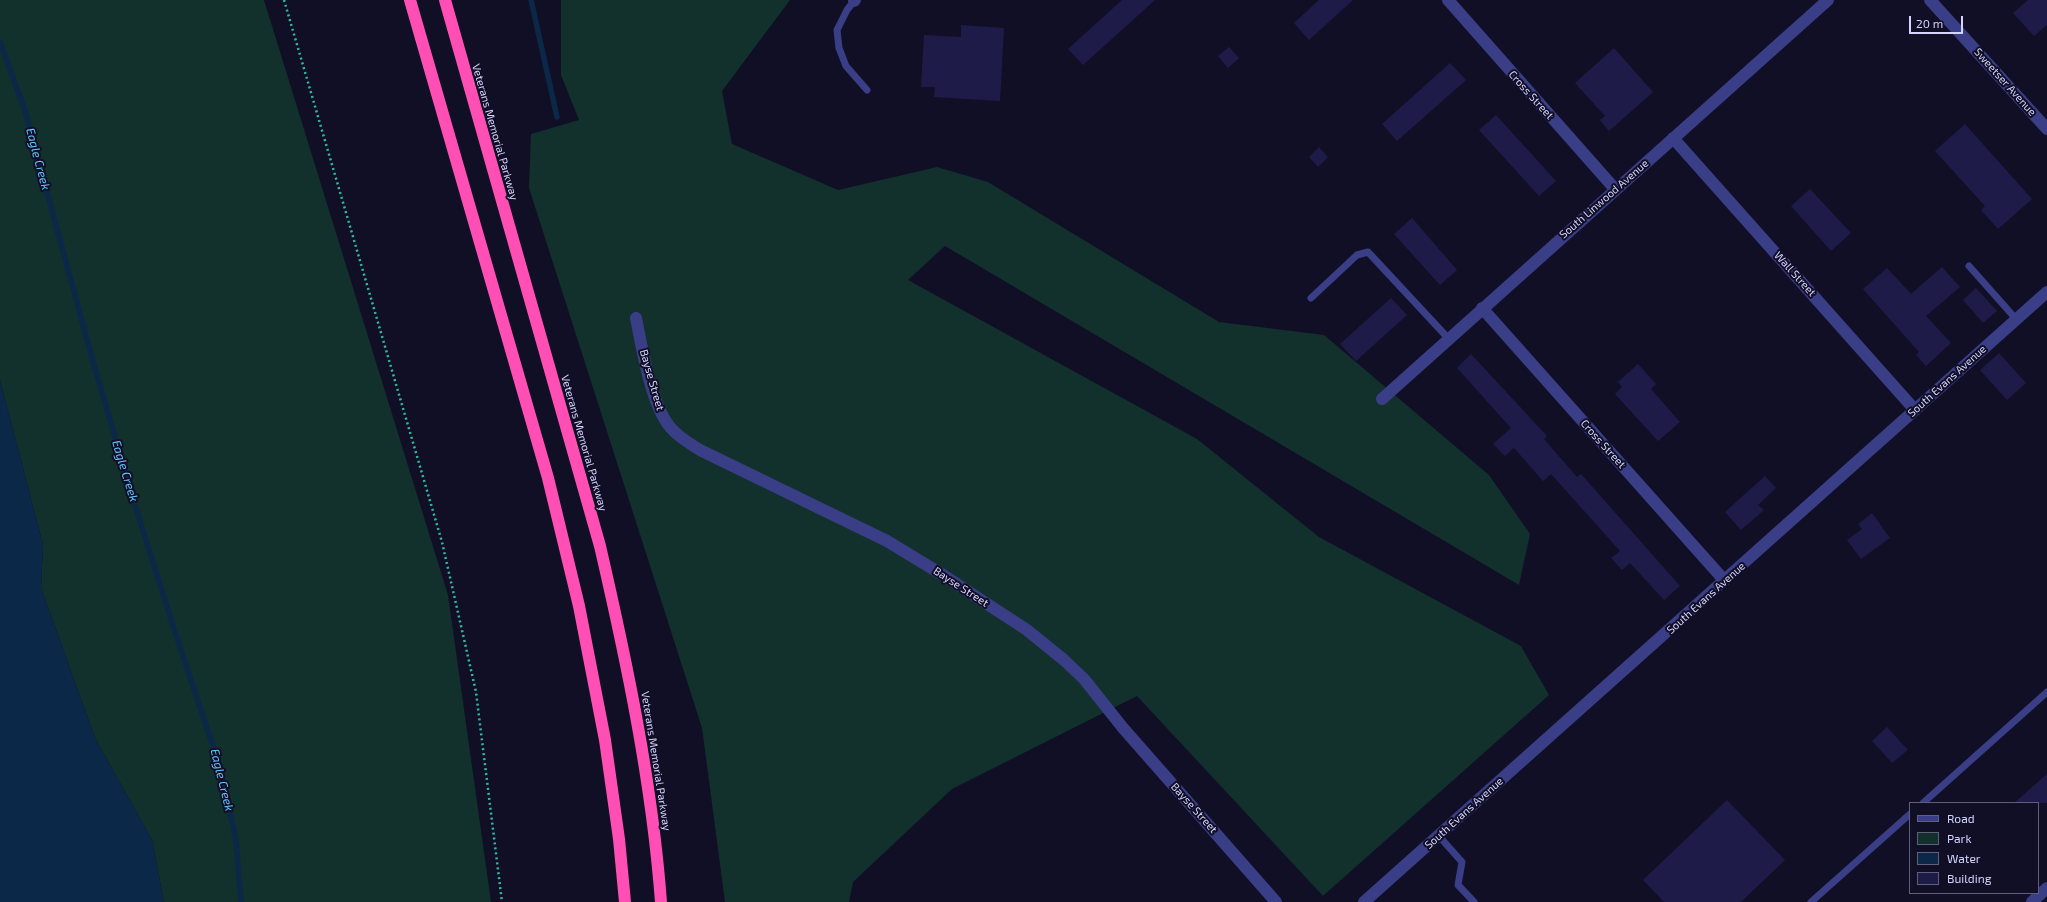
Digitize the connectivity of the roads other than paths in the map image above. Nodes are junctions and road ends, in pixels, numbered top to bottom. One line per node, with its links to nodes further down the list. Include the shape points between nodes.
1 (410, 0): 26 (highway, via 548,478 579,606 605,740)
2 (445, 0): 27 (highway, Veterans Memorial Parkway, via 600,546 636,719 658,855)
3 (1448, 0): 10 (street, Cross Street)
4 (1828, 0): 9 (street, South Linwood Avenue)
5 (1930, 0): 8 (street, Sweetser Avenue)
6 (855, 1): 7 (lane, via 847,10 837,30 839,48 846,66)
7 (867, 90)
8 (2047, 129)
9 (1674, 138): 10 (street, South Linwood Avenue); 19 (street, Wall Street)
10 (1615, 189): 14 (street, South Linwood Avenue)
11 (1969, 266): 16 (lane)
12 (2047, 292): 16 (street, South Evans Avenue)
13 (1311, 298): 17 (lane, via 1357,254 1368,252)
14 (1482, 308): 17 (street, South Linwood Avenue); 20 (street, Cross Street)
15 (636, 318): 28 (street, Bayse Street, via 656,400 662,415 679,437 700,450 887,542 1027,630 1084,679 1123,728)
16 (2016, 320): 19 (street, South Evans Avenue)
17 (1448, 338): 18 (street, South Linwood Avenue)
18 (1382, 399)
19 (1915, 410): 20 (street, South Evans Avenue)
20 (1724, 580): 24 (street, South Evans Avenue)
21 (2047, 692): 22 (lane)
22 (1924, 802)
23 (1909, 815): 31 (lane)
24 (1438, 836): 29 (street, South Evans Avenue); 30 (lane, via 1462,862 1458,885)
25 (2047, 888): 32 (street)
26 (625, 902)
27 (661, 902)
28 (1276, 902)
29 (1364, 902)
30 (1474, 902)
31 (1811, 902)
32 (2032, 902)

